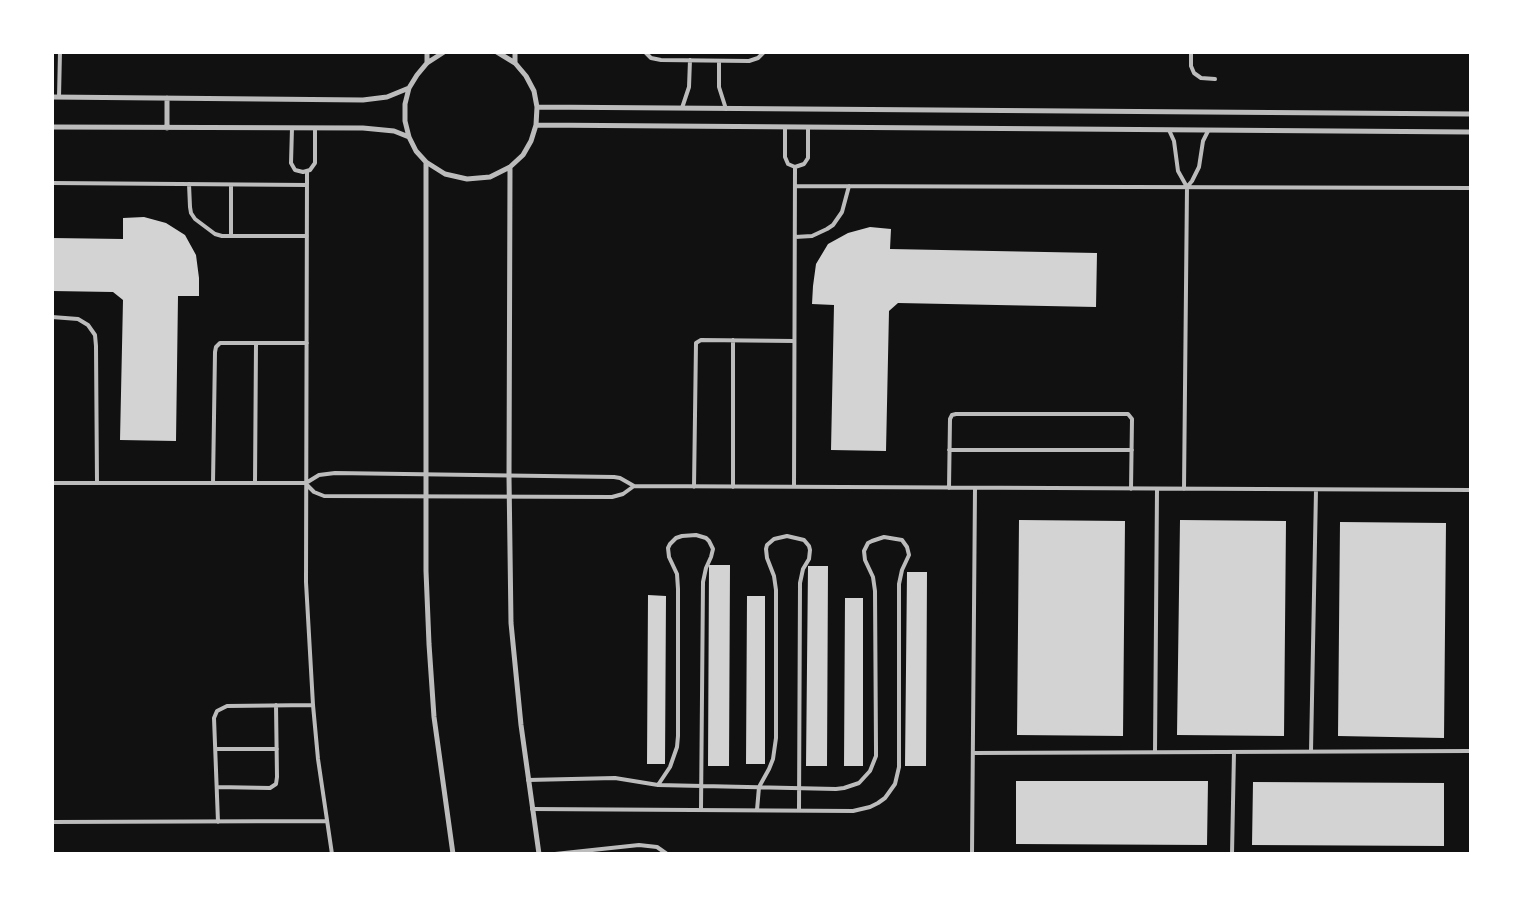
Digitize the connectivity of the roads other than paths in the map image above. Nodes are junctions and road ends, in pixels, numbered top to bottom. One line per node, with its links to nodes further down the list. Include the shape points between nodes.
1 (60, 52): 16 (lane)
2 (427, 52): 11 (street)
3 (444, 52): 11 (street)
4 (497, 52): 12 (street)
5 (515, 52): 12 (street)
6 (645, 52): 9 (lane, via 656,60)
7 (764, 52): 10 (lane, via 754,60)
8 (1191, 52): 13 (lane, via 1194,74)
9 (690, 60): 10 (lane); 19 (lane, via 689,87)
10 (719, 61): 20 (lane, via 719,87)
11 (427, 63): 14 (street)
12 (515, 63): 18 (street, via 534,91)
13 (1215, 79)
14 (409, 88): 17 (street, via 399,94 369,100); 32 (street, via 405,104)
15 (52, 97): 16 (street)
16 (59, 97): 17 (street)
17 (167, 98): 26 (street)
18 (537, 107): 19 (street); 22 (street)
19 (682, 108): 20 (street)
20 (726, 109): 21 (street)
21 (1470, 114)
22 (536, 124): 24 (street); 34 (street, via 531,141)
23 (52, 127): 26 (street)
24 (785, 127): 25 (street); 35 (lane, via 784,157 788,164)
25 (808, 127): 29 (street); 35 (lane, via 808,158 804,164)
26 (167, 128): 27 (street)
27 (292, 128): 28 (street); 36 (lane, via 291,163 295,170)
28 (315, 128): 32 (street, via 384,130); 36 (lane, via 314,163)
29 (1170, 130): 30 (street); 43 (lane, via 1178,171)
30 (1208, 131): 31 (street); 43 (lane, via 1199,168)
31 (1470, 132)
32 (409, 137): 33 (street)
33 (426, 162): 34 (street, via 445,174 468,179 490,177); 55 (street)
34 (510, 166): 56 (street)
35 (795, 166): 41 (lane)
36 (307, 172): 40 (lane)
37 (52, 183): 38 (lane)
38 (189, 184): 39 (lane); 45 (lane, via 190,207 195,219 215,234)
39 (231, 185): 40 (lane); 45 (lane)
40 (307, 186): 46 (lane)
41 (795, 186): 42 (lane); 47 (lane)
42 (849, 186): 43 (lane); 47 (lane, via 842,212 833,224 812,236)
43 (1187, 187): 44 (lane); 70 (lane)
44 (1470, 188)
45 (231, 236): 46 (lane)
46 (307, 236): 52 (lane)
47 (795, 238): 50 (lane)
48 (52, 317): 58 (lane, via 78,318 95,335)
49 (733, 340): 50 (lane); 63 (lane, via 701,340 696,344); 64 (lane)
50 (794, 341): 65 (lane)
51 (256, 344): 52 (lane); 59 (lane, via 220,343 216,347); 60 (lane)
52 (306, 344): 61 (lane)
53 (950, 450): 54 (lane); 54 (lane, via 950,419 956,414 1128,414 1132,419); 66 (lane)
54 (1132, 450): 68 (lane)
55 (426, 475): 56 (lane); 61 (lane, via 324,473); 73 (street)
56 (510, 477): 62 (lane, via 614,477); 74 (street)
57 (52, 483): 58 (lane)
58 (97, 483): 59 (lane)
59 (214, 483): 60 (lane)
60 (255, 483): 61 (lane)
61 (306, 483): 73 (lane, via 314,492 324,496); 76 (lane, via 306,582)
62 (634, 486): 63 (lane); 74 (lane, via 623,494 612,496)
63 (694, 487): 64 (lane)
64 (733, 487): 65 (lane)
65 (794, 487): 66 (lane)
66 (949, 488): 67 (lane)
67 (975, 488): 68 (lane); 83 (lane)
68 (1131, 489): 69 (lane)
69 (1157, 489): 70 (lane); 80 (lane)
70 (1184, 489): 71 (lane)
71 (1316, 490): 72 (lane); 82 (lane)
72 (1470, 490)
73 (426, 495): 74 (lane); 98 (street, via 426,571 434,717)
74 (510, 496): 84 (street, via 512,623)
75 (276, 705): 76 (lane); 77 (lane, via 220,708 214,718); 78 (lane)
76 (313, 705): 94 (lane)
77 (216, 749): 78 (lane); 87 (lane)
78 (277, 749): 87 (lane, via 277,781 273,787)
79 (1470, 751): 82 (lane)
80 (1155, 752): 81 (lane); 83 (lane)
81 (1234, 752): 82 (lane); 103 (lane)
82 (1310, 752)
83 (973, 753): 102 (lane)
84 (528, 780): 85 (lane, via 615,778); 90 (street)
85 (658, 785): 86 (lane); 86 (lane, via 670,767 678,736 678,589 677,574 668,548 672,540 689,535 706,538 713,549 702,582)
86 (702, 786): 88 (lane); 91 (lane)
87 (216, 787): 96 (lane)
88 (759, 787): 89 (lane); 89 (lane, via 770,769 776,738 776,590 766,549 774,539 787,536 804,540 810,550 800,583); 92 (lane)
89 (799, 788): 93 (lane); 93 (lane, via 851,786 865,778 874,764 875,592 864,551 872,541 884,537 898,539 908,547 909,555 900,584 899,767 895,784 878,803 862,810)
90 (532, 809): 91 (lane); 99 (street)
91 (701, 809): 92 (lane)
92 (757, 810): 93 (lane)
93 (799, 810)
94 (326, 820): 96 (lane); 97 (lane)
95 (52, 822): 96 (lane)
96 (218, 822)
97 (332, 854)
98 (453, 854)
99 (539, 854)
100 (555, 854): 101 (lane, via 645,845)
101 (667, 854)
102 (972, 854)
103 (1232, 854)

